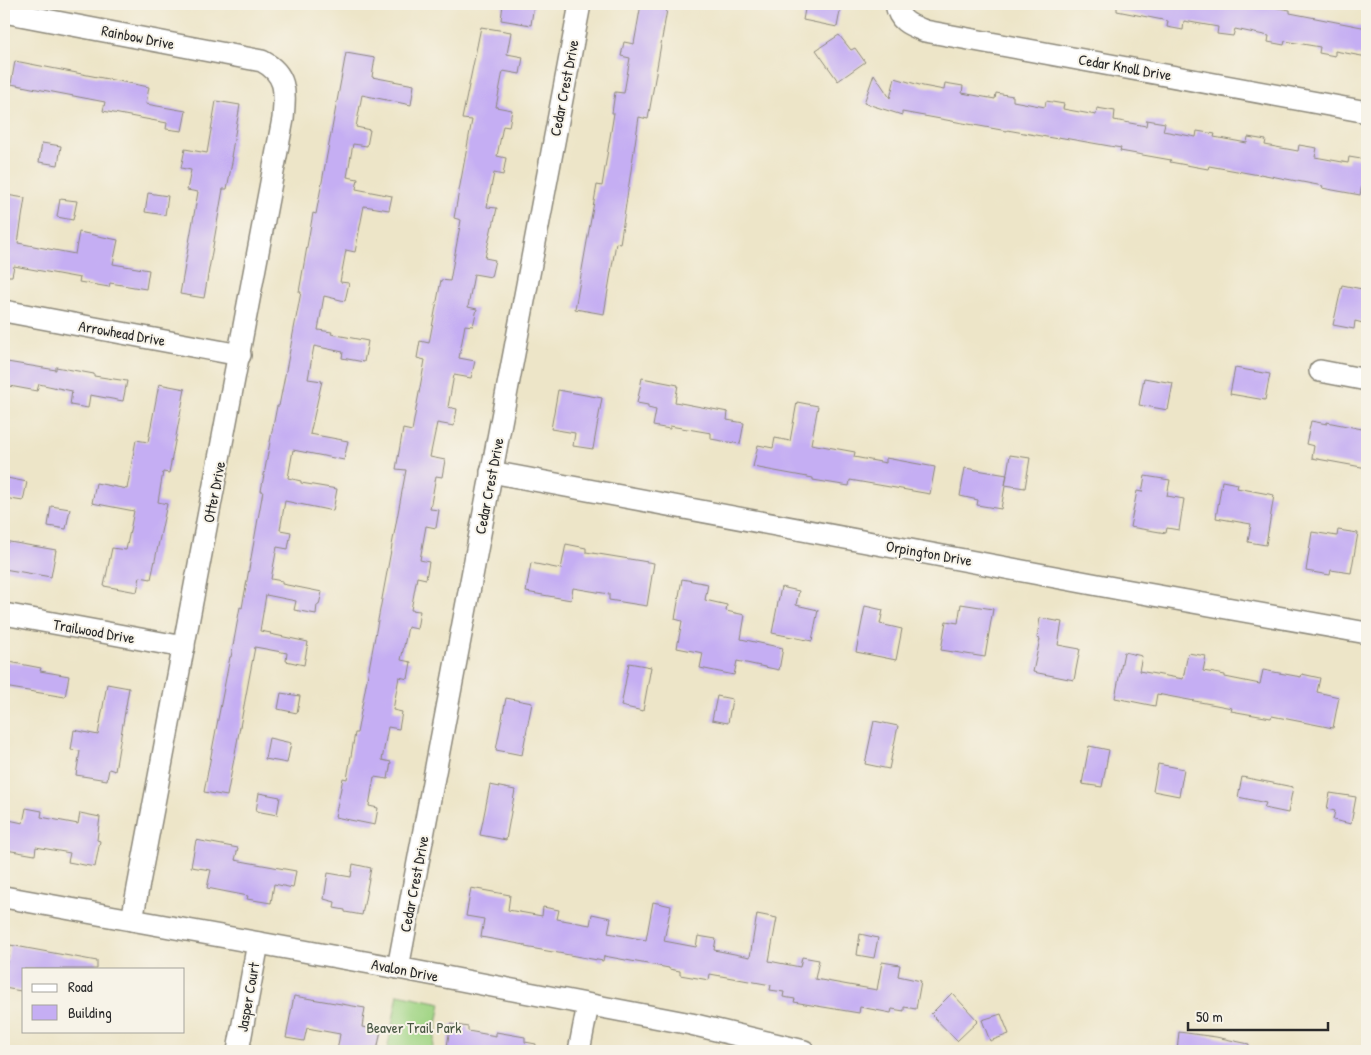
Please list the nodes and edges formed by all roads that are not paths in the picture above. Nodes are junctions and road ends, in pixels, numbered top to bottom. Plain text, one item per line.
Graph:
1 (580, 4) edge
2 (896, 4) edge
3 (4, 12) edge
4 (271, 66) joint
5 (1367, 112) edge
6 (4, 311) edge
7 (240, 355) junction
8 (1320, 371) dead end
9 (1367, 380) edge
10 (492, 472) junction
11 (4, 614) edge
12 (1367, 633) edge
13 (184, 648) junction
14 (4, 897) edge
15 (132, 920) junction
16 (258, 943) junction
17 (398, 968) junction
18 (588, 1005) junction
19 (238, 1051) edge
20 (579, 1051) edge
21 (804, 1051) edge

1 - 10 street, Cedar Crest Drive
2 - 5 street, Cedar Knoll Drive
3 - 4 street, Rainbow Drive
4 - 7 street, Otter Drive
6 - 7 street, Arrowhead Drive
7 - 13 street, Otter Drive
8 - 9 street
10 - 12 street, Orpington Drive
10 - 17 street, Cedar Crest Drive
11 - 13 street, Trailwood Drive
13 - 15 street, Otter Drive
14 - 15 street, Avalon Drive
15 - 16 street, Avalon Drive
16 - 17 street, Avalon Drive
16 - 19 street, Jasper Court
17 - 18 street, Avalon Drive
18 - 20 street
18 - 21 street, Avalon Drive

